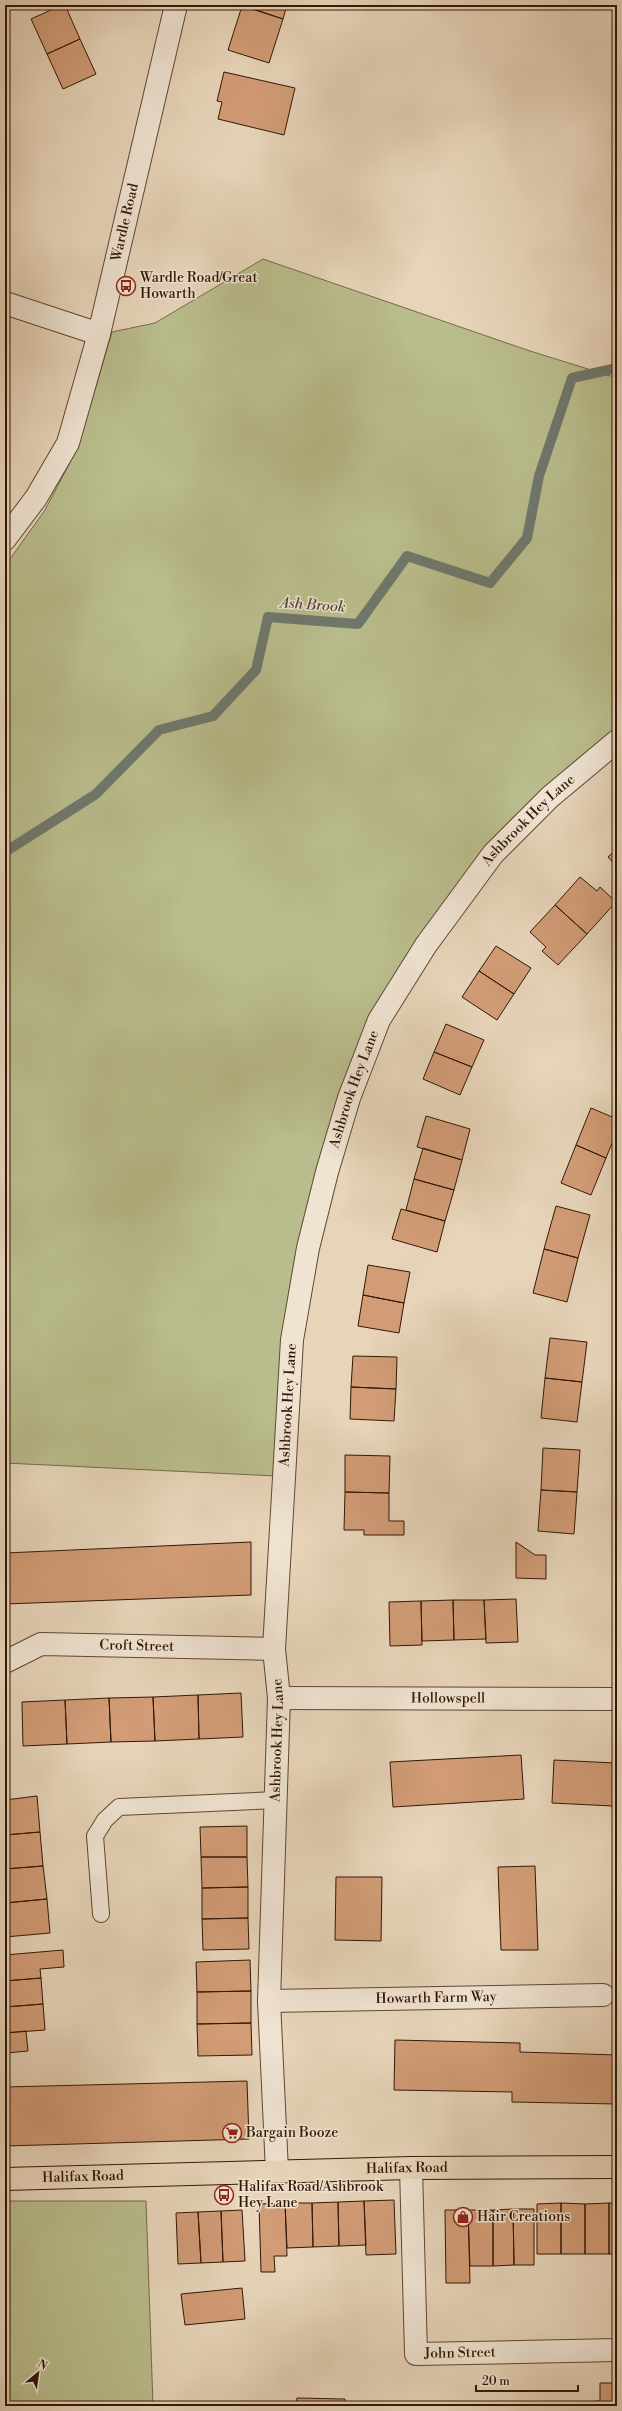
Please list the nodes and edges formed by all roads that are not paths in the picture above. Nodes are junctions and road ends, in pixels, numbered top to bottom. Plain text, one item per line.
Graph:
1 (176, 5) edge
2 (5, 303) edge
3 (99, 334) junction
4 (5, 540) edge
5 (617, 741) edge
6 (274, 1649) junction
7 (5, 1662) edge
8 (279, 1698) junction
9 (617, 1699) edge
10 (276, 1800) junction
11 (101, 1914) dead end
12 (602, 1995) dead end
13 (269, 2001) junction
14 (617, 2167) edge
15 (411, 2168) junction
16 (277, 2171) junction
17 (5, 2179) edge
18 (617, 2350) edge

1 - 3 street, Wardle Road
2 - 3 street
3 - 4 street, Wardle Road
5 - 6 street, Ashbrook Hey Lane
6 - 7 street, Croft Street
6 - 8 street, Ashbrook Hey Lane
8 - 9 street, Hollowspell
8 - 10 street, Ashbrook Hey Lane
10 - 11 lane
10 - 13 street, Ashbrook Hey Lane
12 - 13 street, Howarth Farm Way
13 - 16 street, Ashbrook Hey Lane
14 - 15 highway, Halifax Road
15 - 16 highway, Halifax Road
15 - 18 street, John Street
16 - 17 highway, Halifax Road

